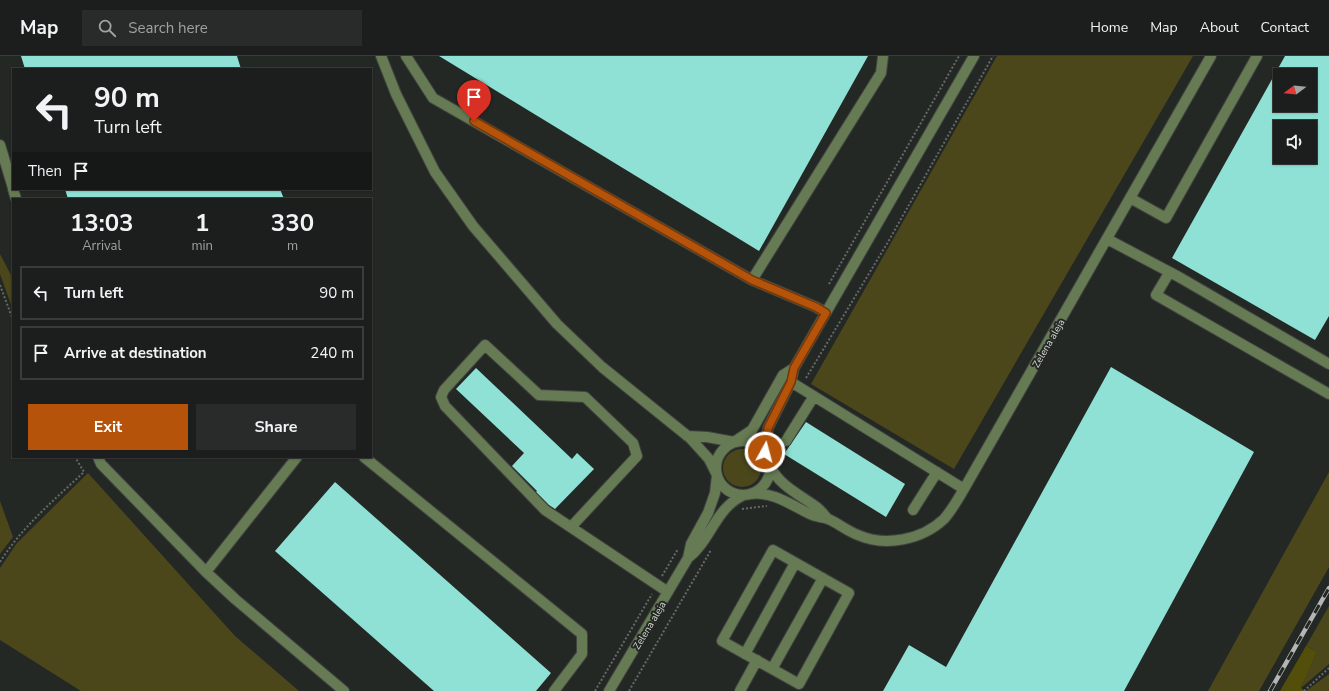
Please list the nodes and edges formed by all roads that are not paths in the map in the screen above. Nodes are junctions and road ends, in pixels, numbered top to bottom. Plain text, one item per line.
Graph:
1 (381, 56) edge
2 (406, 56) edge
3 (883, 56) edge
4 (974, 56) edge
5 (1211, 56) edge
6 (1257, 56) edge
7 (0, 145) edge
8 (12, 185) edge
9 (1130, 198) junction
10 (1107, 239) junction
11 (1169, 273) junction
12 (752, 280) junction
13 (826, 313) junction
14 (1329, 364) edge
15 (794, 368) junction
16 (791, 382) junction
17 (1329, 394) edge
18 (814, 396) junction
19 (687, 436) junction
20 (786, 441) dead end
21 (734, 442) junction
22 (765, 452) junction
23 (98, 458) edge
24 (296, 458) edge
25 (365, 458) edge
26 (770, 466) junction
27 (936, 472) junction
28 (717, 474) junction
29 (964, 489) junction
30 (747, 494) junction
31 (913, 510) dead end
32 (828, 519) junction
33 (571, 527) junction
34 (688, 558) junction
35 (795, 563) junction
36 (206, 572) junction
37 (823, 578) junction
38 (668, 592) junction
39 (745, 654) junction
40 (757, 660) junction
41 (772, 669) junction
42 (344, 691) edge
43 (554, 691) edge
44 (610, 691) edge
45 (740, 691) edge

1 - 19 street
2 - 12 street
3 - 12 street
4 - 13 street, Zelena aleja
5 - 9 street, Zelena aleja
6 - 9 street
7 - 8 street
9 - 10 street, Zelena aleja
10 - 11 street
10 - 29 street, Zelena aleja
11 - 14 street
11 - 17 street
12 - 13 street
13 - 15 street, Zelena aleja
15 - 16 street, Zelena aleja
15 - 21 street, Zelena aleja
16 - 18 street
16 - 22 street, Zelena aleja
18 - 20 street
18 - 27 street
19 - 21 street
19 - 28 street
21 - 22 street
21 - 28 street, Zelena aleja
22 - 26 street, Zelena aleja
23 - 36 street
24 - 36 street
25 - 43 street
26 - 30 street, Zelena aleja
26 - 32 street, Zelena aleja
27 - 29 street
27 - 31 street
28 - 30 street, Zelena aleja
28 - 34 street, Zelena aleja
29 - 32 street, Zelena aleja
30 - 32 street, Zelena aleja
30 - 34 street, Zelena aleja
33 - 33 street
33 - 38 street
34 - 38 street, Zelena aleja
35 - 37 street
35 - 39 street
35 - 39 street
36 - 42 street
37 - 41 street
37 - 41 street
38 - 44 street, Zelena aleja
39 - 40 street
40 - 41 street
40 - 45 street

